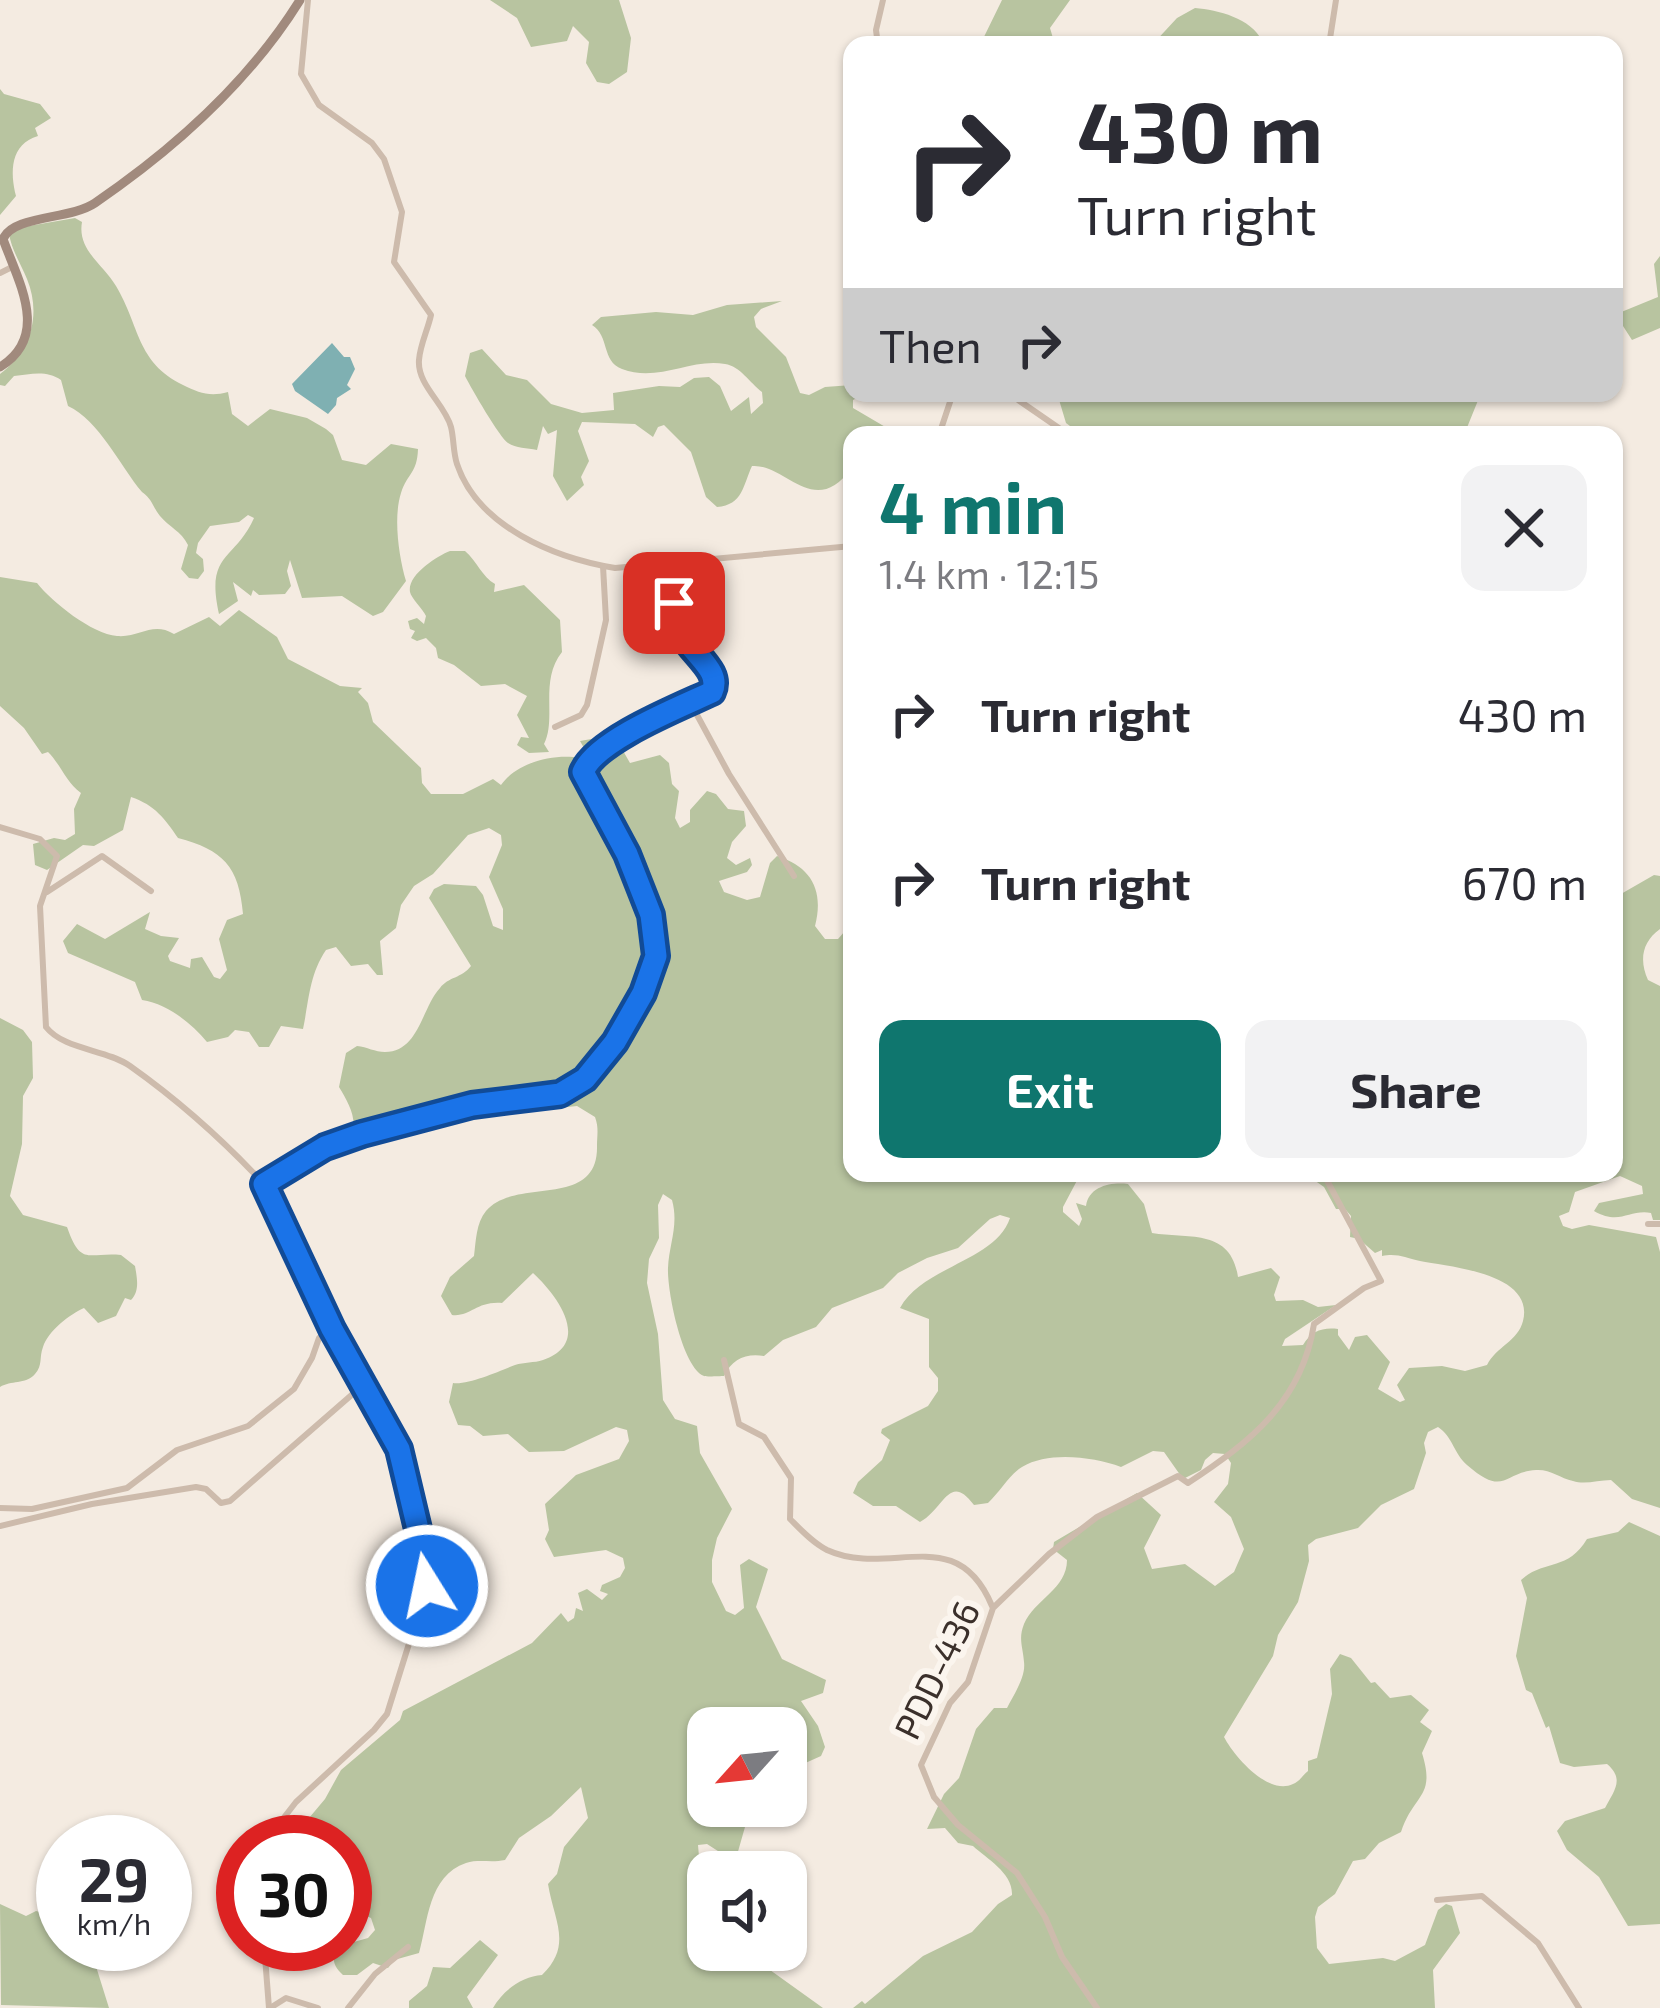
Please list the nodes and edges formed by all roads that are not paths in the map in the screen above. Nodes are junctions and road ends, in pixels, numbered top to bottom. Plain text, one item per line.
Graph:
1 (304, 0) edge
2 (883, 0) edge
3 (1336, 0) edge
4 (877, 36) edge
5 (1330, 36) edge
6 (14, 266) junction
7 (0, 273) edge
8 (0, 367) edge
9 (1021, 402) edge
10 (1055, 426) edge
11 (843, 547) edge
12 (689, 563) junction
13 (603, 566) junction
14 (690, 702) junction
15 (555, 727) dead end
16 (0, 827) edge
17 (794, 876) dead end
18 (151, 892) dead end
19 (44, 894) junction
20 (1328, 1182) edge
21 (264, 1184) junction
22 (1648, 1224) dead end
23 (1660, 1224) edge
24 (332, 1329) junction
25 (724, 1360) dead end
26 (363, 1385) junction
27 (0, 1508) edge
28 (0, 1526) edge
29 (993, 1608) junction
30 (286, 1815) edge
31 (1437, 1900) dead end
32 (408, 1947) dead end
33 (266, 1971) edge
34 (269, 2008) edge
35 (318, 2008) edge
36 (348, 2008) edge
37 (1097, 2008) edge
38 (1579, 2008) edge

1 - 6 street
1 - 13 street
2 - 4 street
3 - 5 street
6 - 7 street
6 - 8 street
9 - 10 street
11 - 12 street
12 - 13 street
12 - 14 street
13 - 15 street
14 - 17 street
14 - 21 street
16 - 19 street
18 - 19 street
19 - 21 street
20 - 29 street, PDD-436 / PDD-436
21 - 24 street
22 - 23 street
24 - 26 street
24 - 27 street
25 - 29 street
26 - 28 street
26 - 30 street
29 - 37 street, PDD-436 / PDD-436
31 - 38 street
32 - 36 street
33 - 34 street
34 - 35 street

